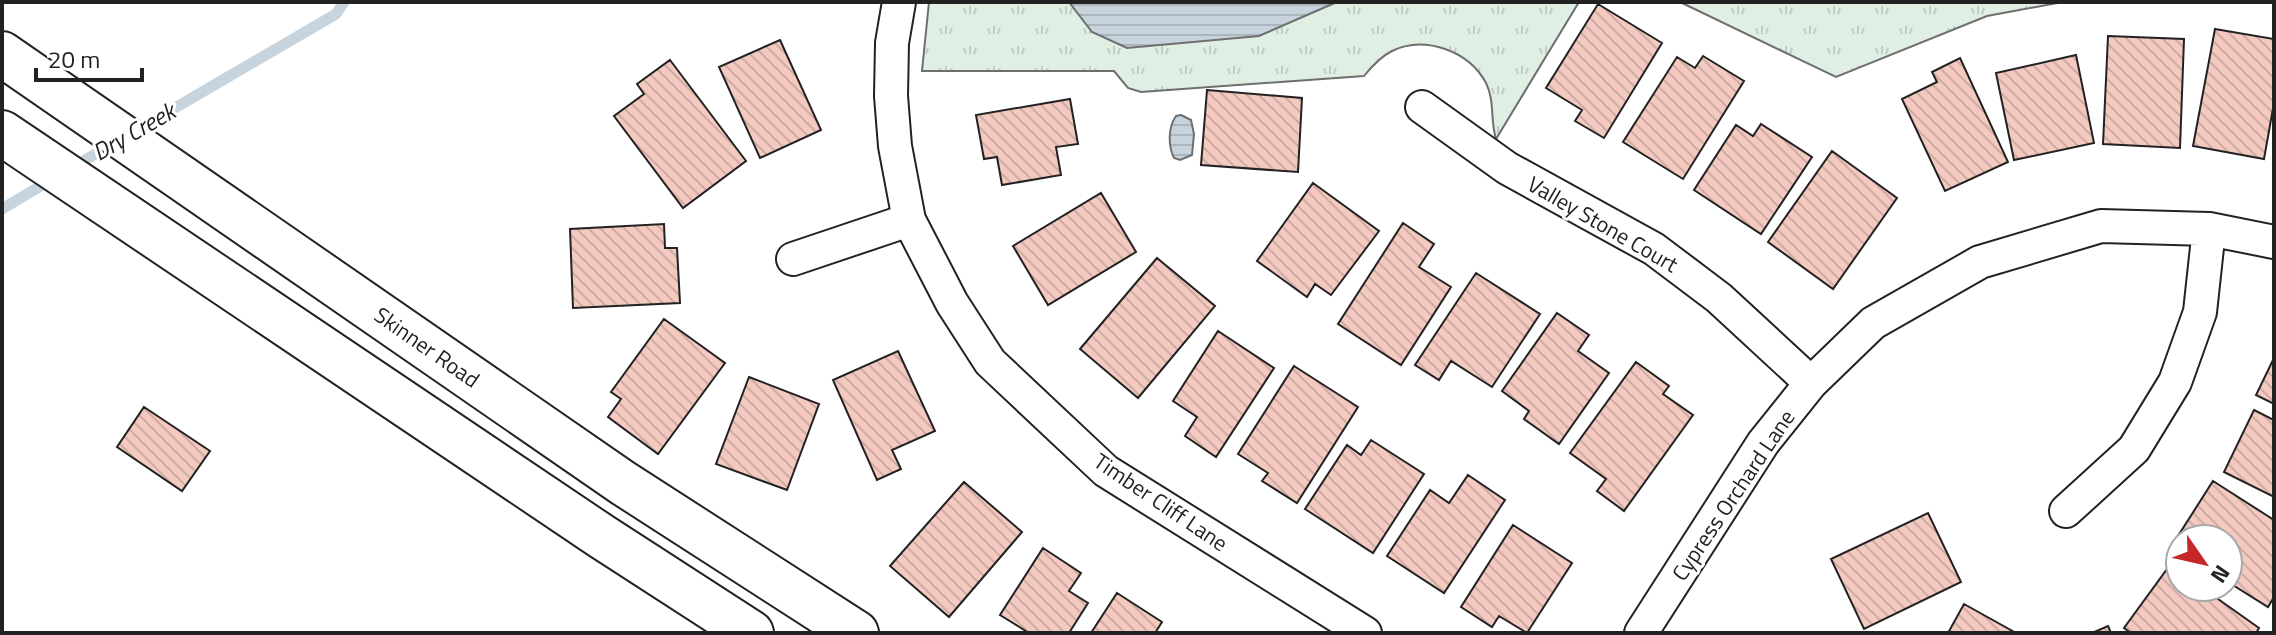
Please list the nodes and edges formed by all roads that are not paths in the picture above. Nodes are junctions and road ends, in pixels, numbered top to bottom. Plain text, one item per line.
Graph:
1 (899, 2) edge
2 (2, 54) edge
3 (1422, 107) dead end
4 (10, 139) edge
5 (909, 220) junction
6 (2209, 229) junction
7 (2274, 242) edge
8 (793, 259) dead end
9 (1811, 383) junction
10 (2066, 511) dead end
11 (751, 633) edge
12 (856, 633) edge
13 (1365, 633) edge
14 (1641, 633) edge

1 - 5 street, Timber Cliff Lane
2 - 12 street, Skinner Road
3 - 9 street, Valley Stone Court
4 - 11 street
5 - 8 street
5 - 13 street, Timber Cliff Lane
6 - 7 street, Cypress Orchard Lane
6 - 9 street, Cypress Orchard Lane
6 - 10 street
9 - 14 street, Cypress Orchard Lane

